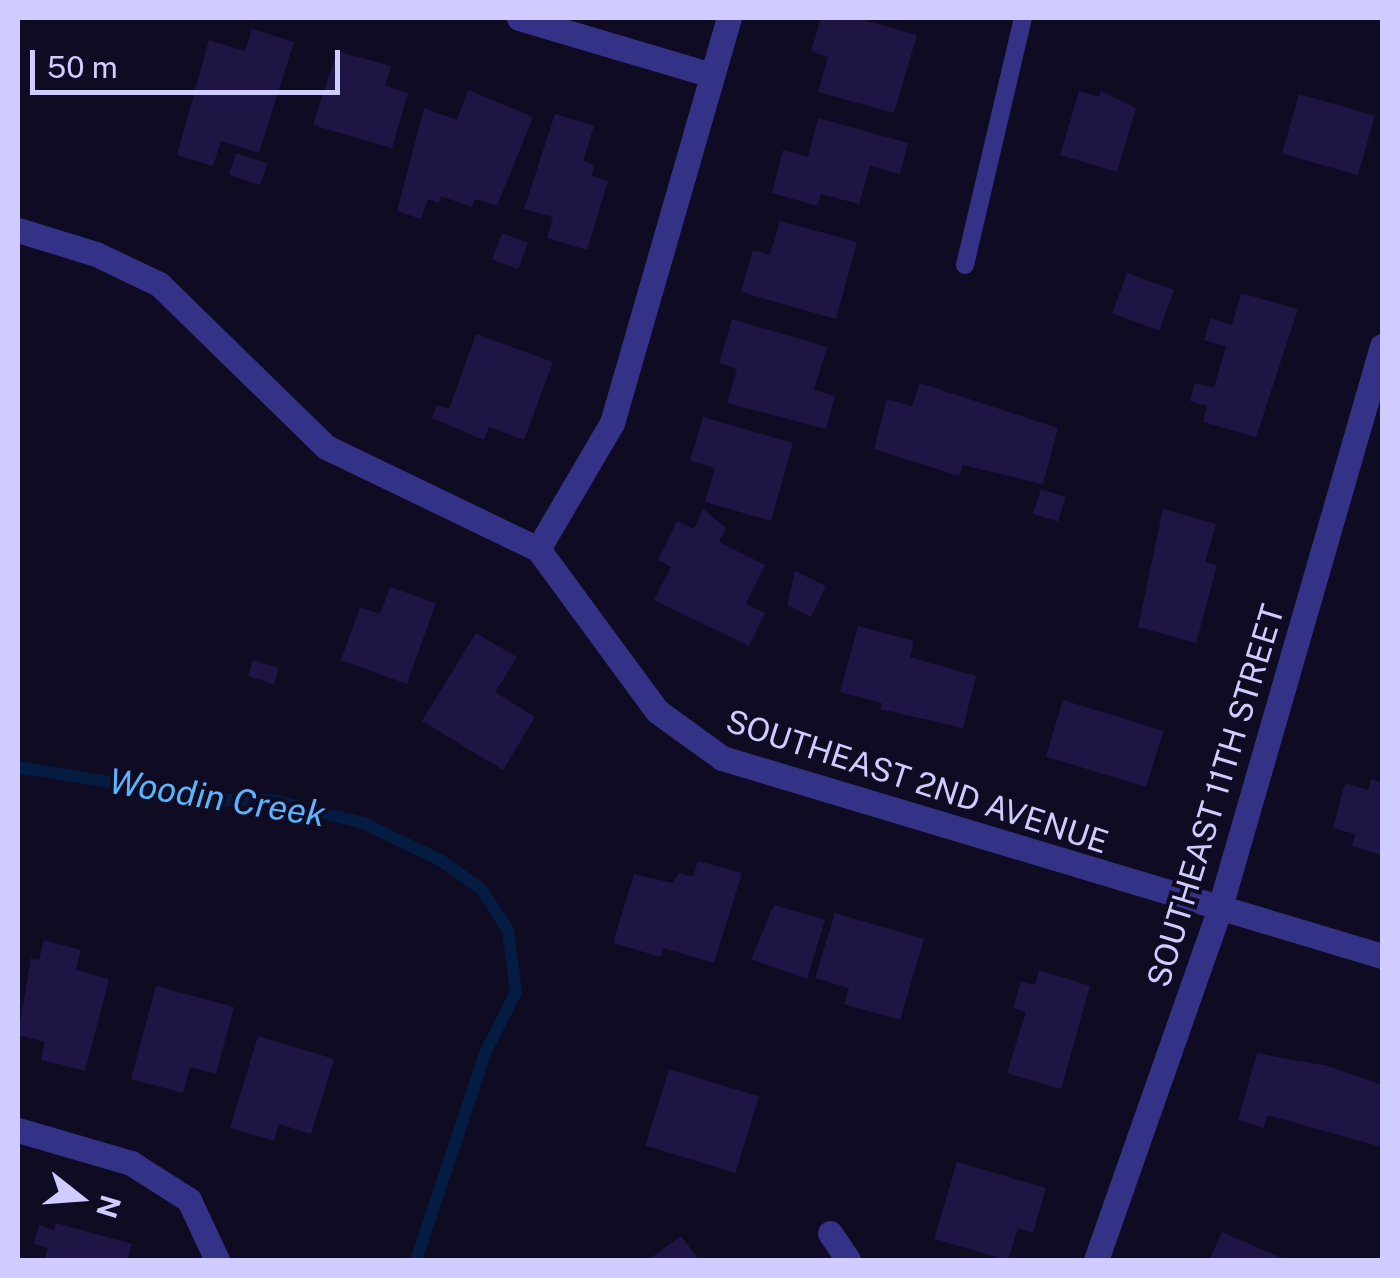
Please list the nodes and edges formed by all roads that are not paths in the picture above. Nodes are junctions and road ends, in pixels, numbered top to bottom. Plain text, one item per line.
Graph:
1 (519, 18) edge
2 (730, 18) edge
3 (1022, 18) edge
4 (712, 75) junction
5 (18, 230) edge
6 (965, 264) dead end
7 (1382, 346) edge
8 (538, 549) junction
9 (1220, 907) junction
10 (1382, 956) edge
11 (18, 1130) edge
12 (830, 1233) dead end
13 (217, 1260) edge
14 (848, 1260) edge
15 (1096, 1260) edge

1 - 4 street
2 - 4 street
3 - 6 lane
4 - 8 street
5 - 8 street, SOUTHEAST 2ND AVENUE
7 - 9 street, SOUTHEAST 11TH STREET
8 - 9 street, SOUTHEAST 2ND AVENUE
9 - 10 street, SOUTHEAST 2ND AVENUE
9 - 15 street, SOUTHEAST 11TH STREET
11 - 13 street
12 - 14 street

